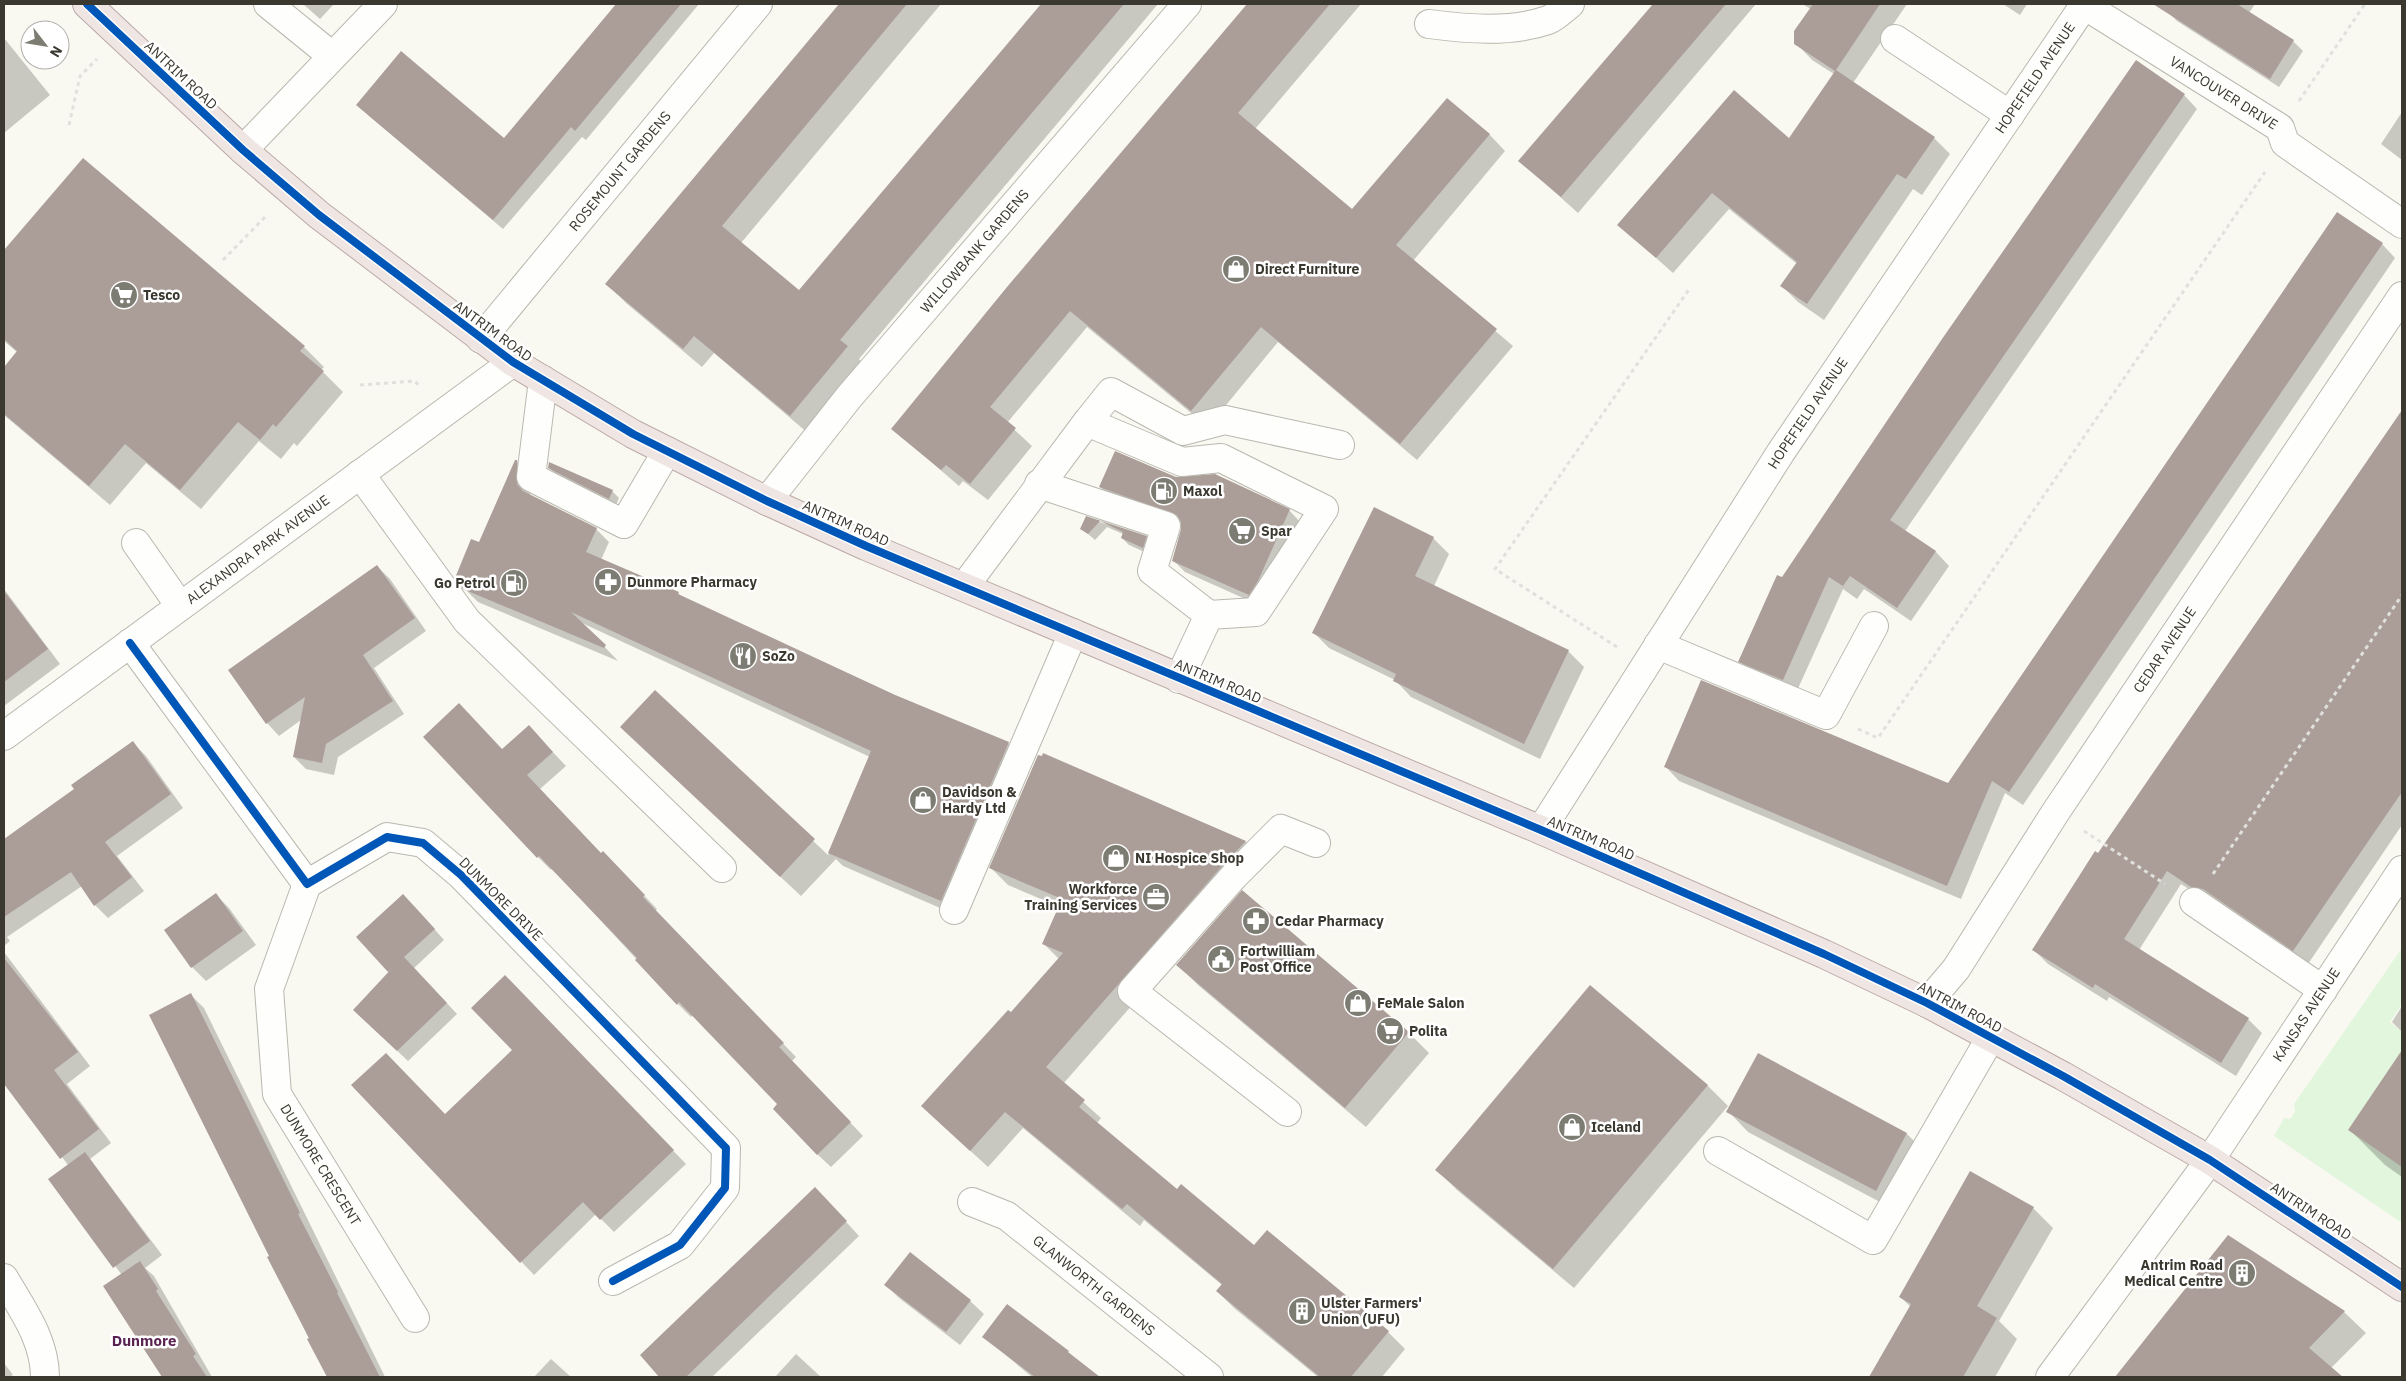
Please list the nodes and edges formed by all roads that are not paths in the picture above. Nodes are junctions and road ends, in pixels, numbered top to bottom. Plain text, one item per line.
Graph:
1 (87, 4) edge
2 (268, 4) edge
3 (383, 4) edge
4 (758, 4) edge
5 (1187, 4) edge
6 (1570, 4) edge
7 (2085, 4) edge
8 (1429, 24) dead end
9 (1895, 39) dead end
10 (332, 56) junction
11 (2010, 115) junction
12 (243, 150) junction
13 (2402, 224) edge
14 (2402, 296) edge
15 (481, 339) junction
16 (513, 362) junction
17 (543, 380) junction
18 (1087, 422) junction
19 (1340, 446) dead end
20 (667, 451) junction
21 (360, 474) junction
22 (1039, 484) junction
23 (767, 501) junction
24 (136, 543) dead end
25 (964, 587) junction
26 (180, 606) junction
27 (1209, 615) junction
28 (1874, 626) dead end
29 (1073, 633) junction
30 (130, 643) junction
31 (1651, 655) junction
32 (1179, 679) junction
33 (4, 736) edge
34 (1541, 830) junction
35 (1316, 843) dead end
36 (722, 868) dead end
37 (2402, 870) edge
38 (307, 884) junction
39 (2194, 902) road end
40 (954, 910) dead end
41 (2323, 990) junction
42 (1927, 1003) junction
43 (1991, 1037) junction
44 (1287, 1112) dead end
45 (1718, 1151) dead end
46 (2210, 1160) junction
47 (972, 1202) dead end
48 (4, 1278) edge
49 (613, 1281) dead end
50 (2402, 1287) edge
51 (415, 1318) dead end
52 (45, 1377) edge
53 (1210, 1377) edge
54 (2050, 1377) edge

1 - 12 main road, ANTRIM ROAD
2 - 10 street
3 - 10 street
4 - 15 street, ROSEMOUNT GARDENS
5 - 23 street, WILLOWBANK GARDENS
6 - 8 street
7 - 11 street, HOPEFIELD AVENUE
7 - 13 street, VANCOUVER DRIVE
9 - 11 street
10 - 12 street
11 - 31 street, HOPEFIELD AVENUE
12 - 15 main road, ANTRIM ROAD
14 - 42 street, CEDAR AVENUE
15 - 16 main road, ANTRIM ROAD
16 - 17 main road, ANTRIM ROAD
16 - 21 street, ALEXANDRA PARK AVENUE
17 - 20 main road, ANTRIM ROAD
17 - 20 street
18 - 19 street
18 - 22 street
18 - 27 street
20 - 23 main road, ANTRIM ROAD
21 - 26 street, ALEXANDRA PARK AVENUE
21 - 36 street
22 - 25 street
22 - 27 street
23 - 25 main road, ANTRIM ROAD
24 - 26 street
25 - 29 main road, ANTRIM ROAD
26 - 30 street, ALEXANDRA PARK AVENUE
27 - 32 street
28 - 31 street
29 - 32 main road, ANTRIM ROAD
29 - 40 street
30 - 33 street, ALEXANDRA PARK AVENUE
30 - 38 street
31 - 34 street, HOPEFIELD AVENUE
32 - 34 main road, ANTRIM ROAD
34 - 42 main road, ANTRIM ROAD
35 - 44 street
37 - 41 street, KANSAS AVENUE
38 - 49 street, DUNMORE DRIVE
38 - 51 street, DUNMORE CRESCENT
39 - 41 street
41 - 46 street, KANSAS AVENUE
42 - 43 main road, ANTRIM ROAD
43 - 45 street
43 - 46 main road, ANTRIM ROAD
46 - 50 main road, ANTRIM ROAD
46 - 54 street, KANSAS AVENUE
47 - 53 street, GLANWORTH GARDENS
48 - 52 street

